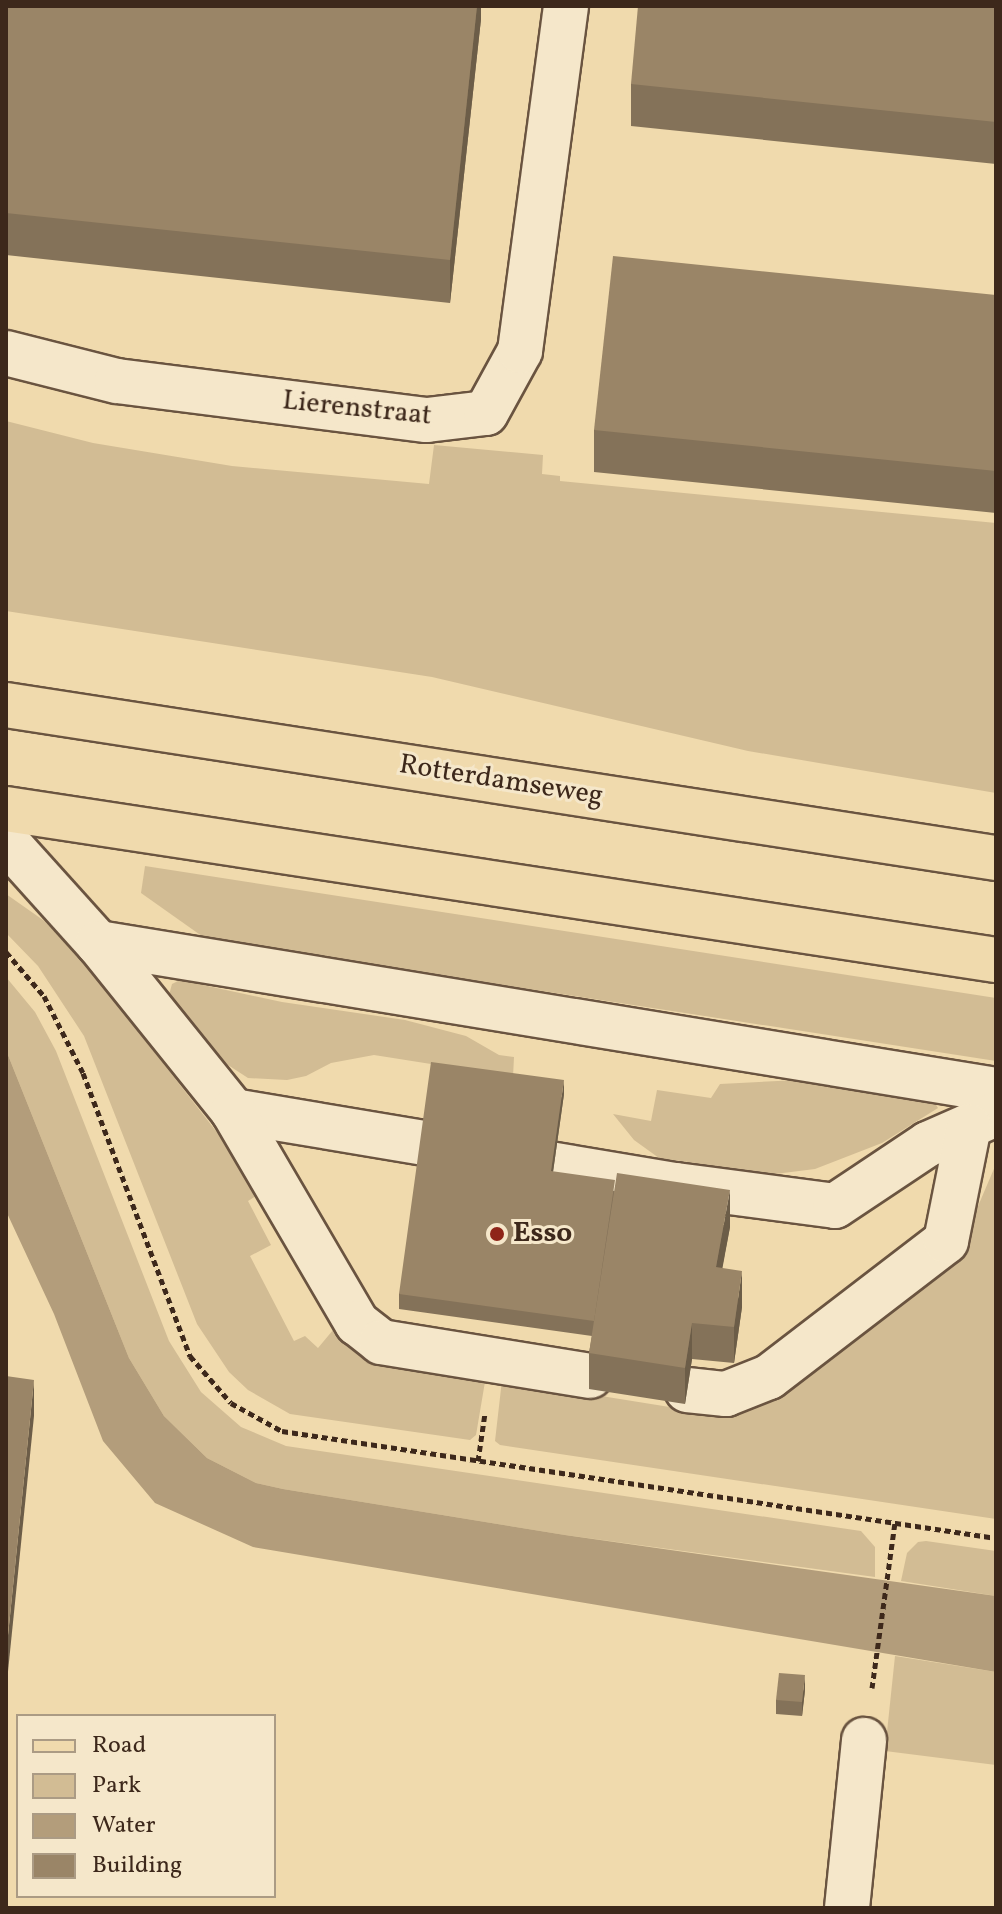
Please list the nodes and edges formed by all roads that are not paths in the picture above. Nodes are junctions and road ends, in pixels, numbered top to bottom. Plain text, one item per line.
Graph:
1 (566, 6) edge
2 (6, 353) edge
3 (6, 705) edge
4 (6, 809) edge
5 (6, 841) edge
6 (996, 858) edge
7 (98, 943) junction
8 (996, 960) edge
9 (996, 1090) edge
10 (233, 1111) junction
11 (982, 1120) edge
12 (590, 1376) edge
13 (687, 1390) edge
14 (864, 1740) dead end
15 (847, 1908) edge

1 - 2 street, Lierenstraat
3 - 6 main road, Rotterdamseweg
4 - 8 main road
5 - 7 street
7 - 9 street
7 - 10 street
10 - 11 street
10 - 12 street
11 - 13 street
14 - 15 street

